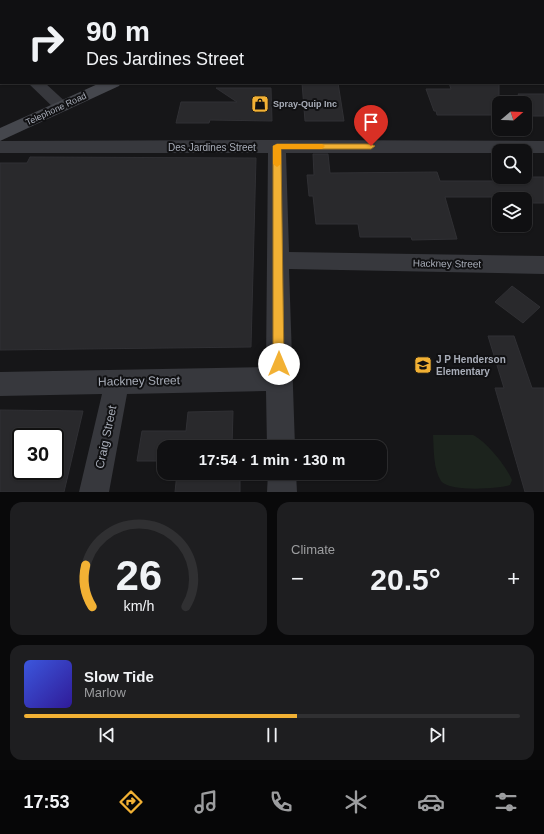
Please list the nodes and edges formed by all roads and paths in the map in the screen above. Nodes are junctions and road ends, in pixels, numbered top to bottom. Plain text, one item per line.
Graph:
1 (37, 84) edge
2 (110, 84) edge
3 (62, 106) junction
4 (0, 135) edge
5 (277, 146) junction
6 (544, 146) edge
7 (0, 147) edge
8 (278, 260) junction
9 (544, 265) edge
10 (279, 379) junction
11 (117, 382) junction
12 (0, 384) edge
13 (281, 440) edge
14 (282, 480) edge
15 (94, 492) edge
16 (282, 492) edge

1 - 3 street
2 - 3 main road, Telephone Road
3 - 4 main road, Telephone Road
5 - 6 street, Des Jardines Street
5 - 7 street, Des Jardines Street
5 - 8 street
8 - 9 street, Hackney Street
8 - 10 street
10 - 11 street, Hackney Street
10 - 13 street
11 - 12 street, Hackney Street
11 - 15 street, Craig Street
14 - 16 street

